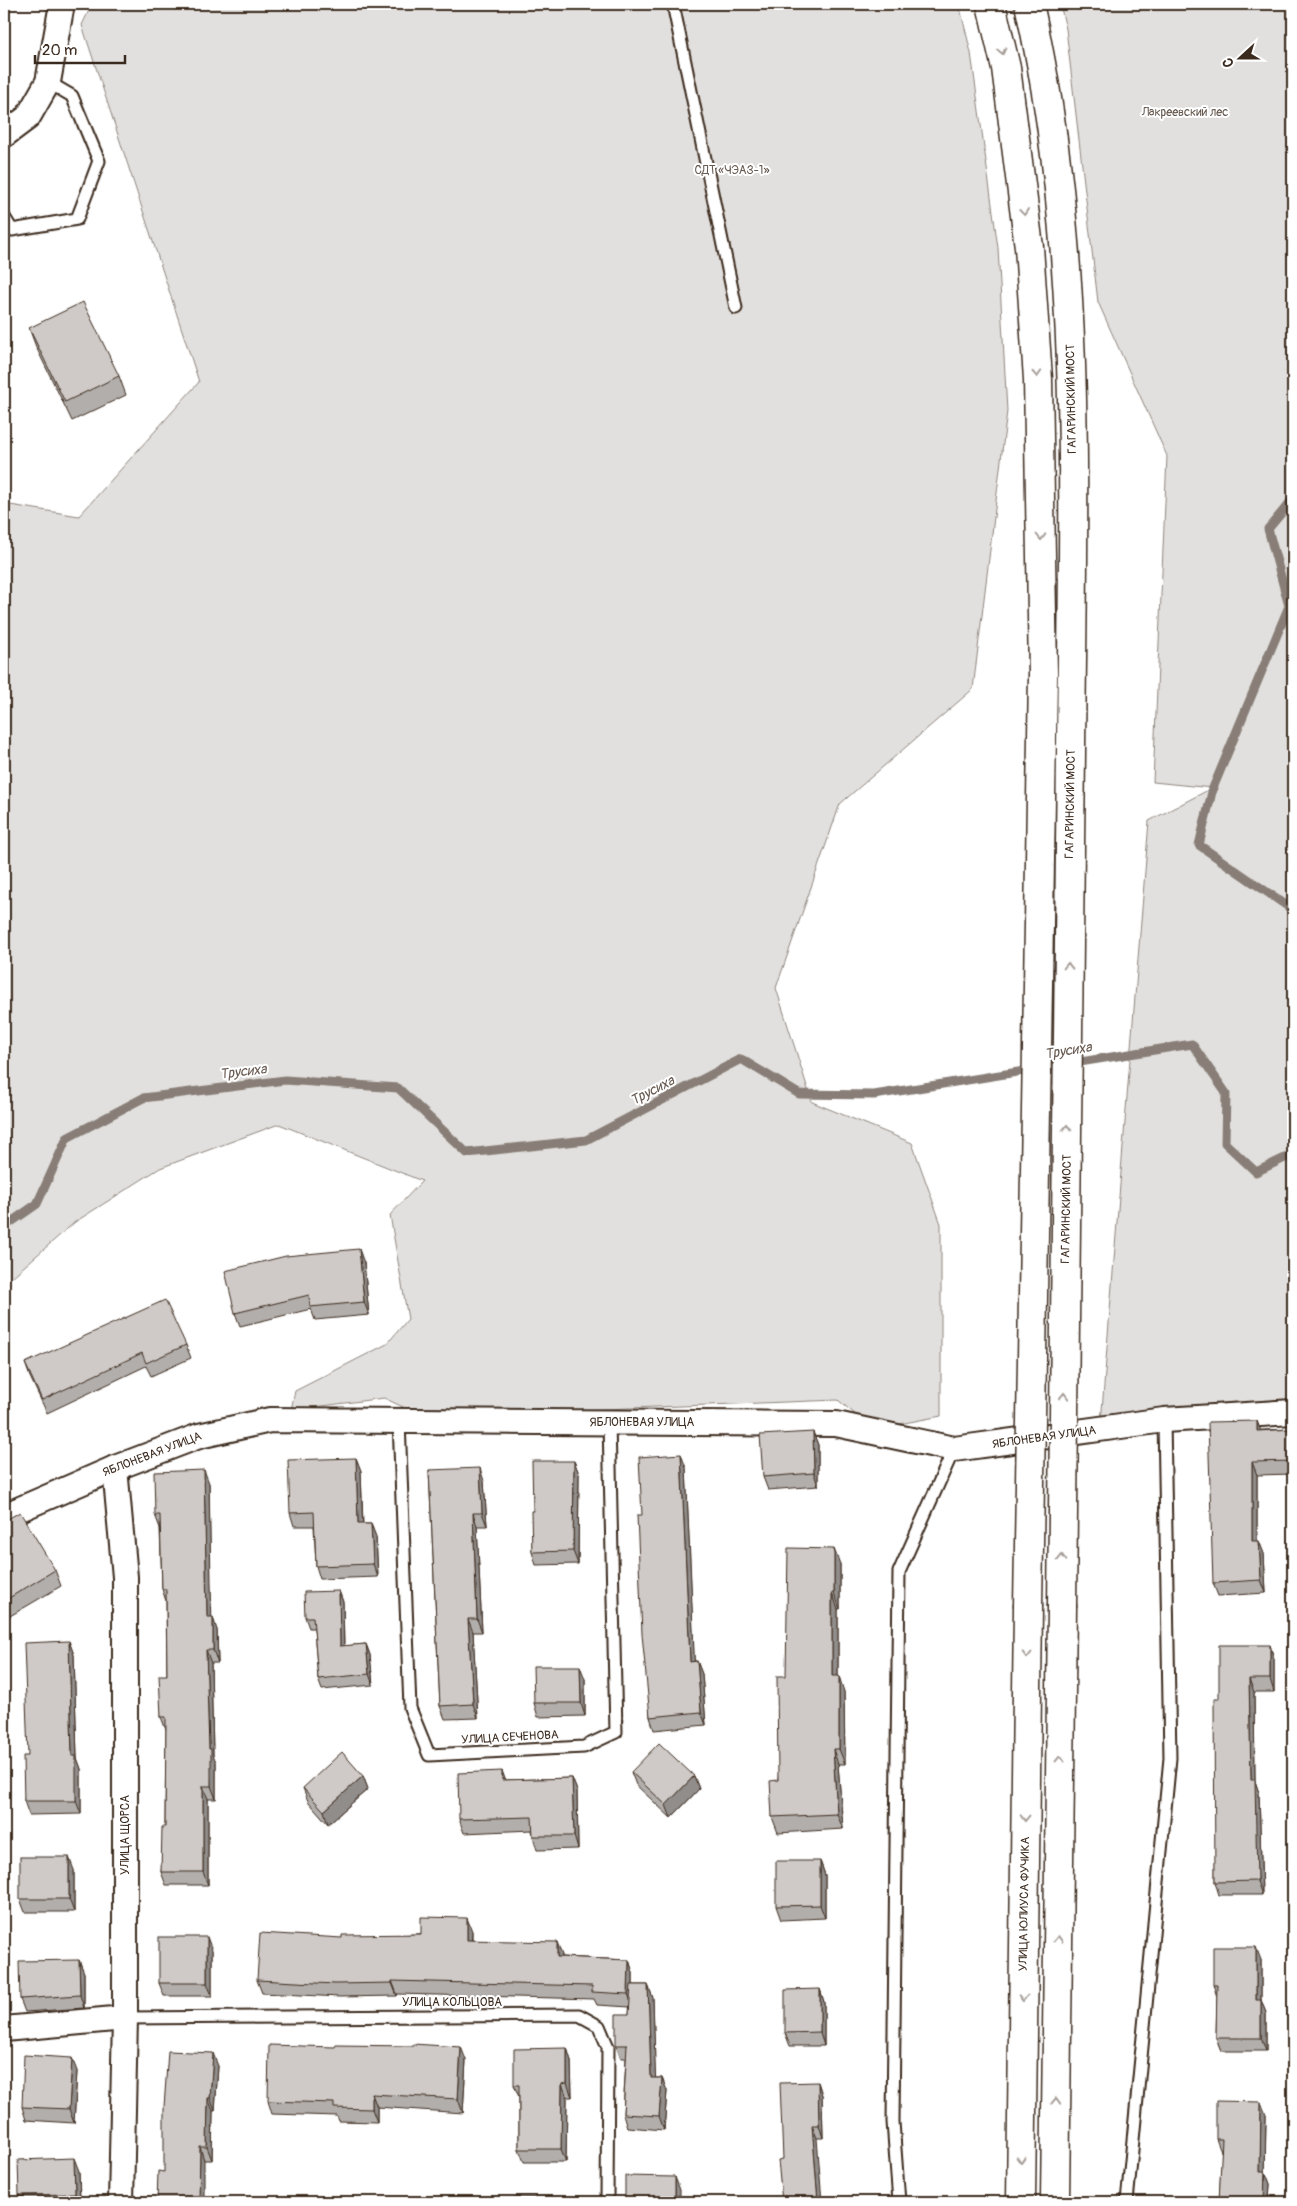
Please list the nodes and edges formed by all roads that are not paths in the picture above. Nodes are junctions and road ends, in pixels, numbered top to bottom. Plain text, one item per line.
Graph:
1 (62, 4) edge
2 (673, 4) edge
3 (992, 4) edge
4 (1029, 4) edge
5 (48, 82) junction
6 (4, 135) edge
7 (4, 217) edge
8 (736, 308) dead end
9 (1293, 1412) edge
10 (1164, 1420) junction
11 (399, 1421) junction
12 (610, 1422) junction
13 (954, 1449) junction
14 (115, 1468) junction
15 (4, 1516) edge
16 (125, 2018) junction
17 (4, 2029) edge
18 (122, 2202) edge
19 (607, 2202) edge
20 (898, 2202) edge
21 (1021, 2202) edge
22 (1055, 2202) edge
23 (1127, 2202) edge

1 - 5 street
2 - 8 lane
3 -> 21 main road, УЛИЦА ЮЛИУСА ФУЧИКА, bridge
22 -> 4 main road, ГАГАРИНСКИЙ МОСТ, bridge
5 - 6 street
5 - 7 lane
9 - 10 street, ЯБЛОНЕВАЯ УЛИЦА
10 - 13 street, ЯБЛОНЕВАЯ УЛИЦА
10 - 23 lane
11 - 12 street, ЯБЛОНЕВАЯ УЛИЦА
11 - 12 lane, УЛИЦА СЕЧЕНОВА
11 - 14 street, ЯБЛОНЕВАЯ УЛИЦА
12 - 13 street, ЯБЛОНЕВАЯ УЛИЦА
13 - 20 lane
14 - 15 street, ЯБЛОНЕВАЯ УЛИЦА
14 - 16 street, УЛИЦА ЩОРСА
16 - 17 street
16 - 18 street, УЛИЦА ЩОРСА
16 - 19 lane, УЛИЦА КОЛЬЦОВА

